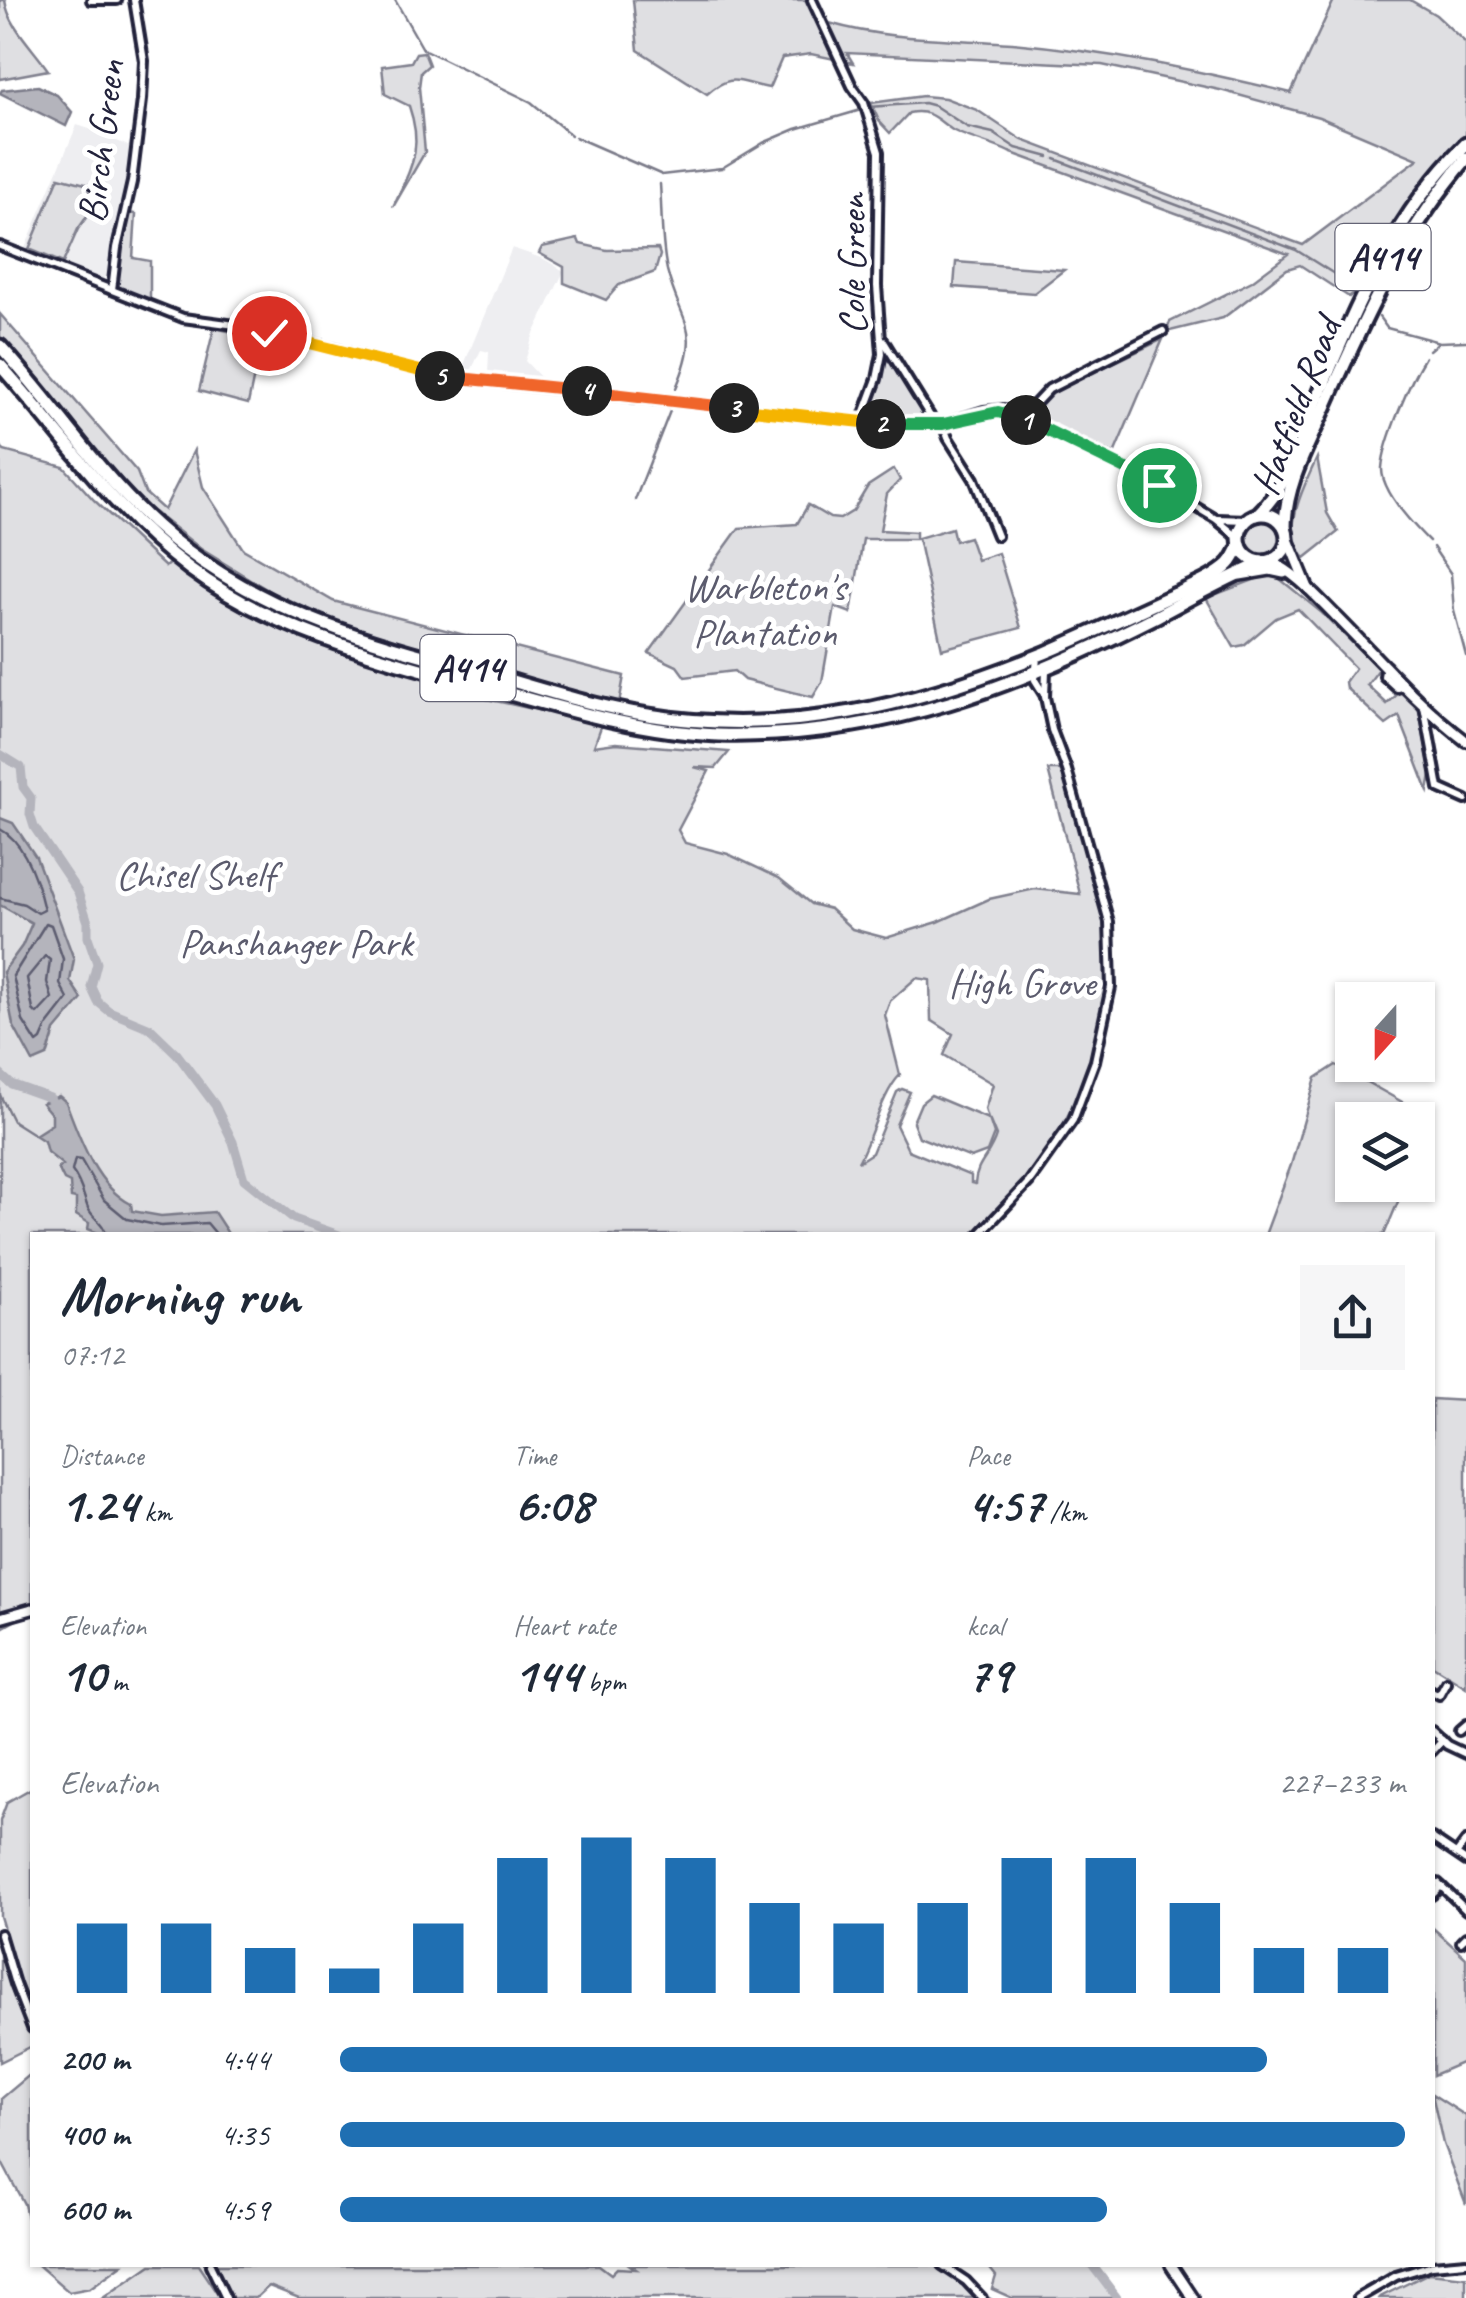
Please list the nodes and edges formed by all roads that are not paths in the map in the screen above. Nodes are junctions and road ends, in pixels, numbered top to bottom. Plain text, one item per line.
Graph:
1 (91, 0) edge
2 (117, 0) edge
3 (134, 0) edge
4 (812, 0) edge
5 (1464, 151) edge
6 (1447, 174) junction
7 (0, 246) edge
8 (112, 290) junction
9 (1163, 331) dead end
10 (882, 338) junction
11 (0, 346) edge
12 (0, 365) edge
13 (1028, 421) junction
14 (861, 422) junction
15 (943, 424) junction
16 (932, 425) junction
17 (1216, 518) junction
18 (1253, 518) junction
19 (1286, 532) junction
20 (997, 536) dead end
21 (1240, 542) junction
22 (1268, 562) junction
23 (1234, 575) junction
24 (1306, 587) junction
25 (1037, 656) junction
26 (1047, 667) junction
27 (1034, 673) junction
28 (1046, 697) junction
29 (1424, 704) junction
30 (1466, 741) edge
31 (1466, 800) edge
32 (983, 1232) edge
33 (30, 1610) edge
34 (0, 1618) edge
35 (1446, 1682) dead end
36 (1435, 1692) edge
37 (1466, 1725) edge
38 (1458, 1731) dead end
39 (1435, 1734) edge
40 (1442, 1740) junction
41 (1435, 1748) edge
42 (1466, 1754) edge
43 (1435, 1840) edge
44 (1466, 1841) edge
45 (1457, 1853) junction
46 (1466, 1861) edge
47 (1435, 1892) edge
48 (1464, 1905) edge
49 (0, 1934) edge
50 (30, 2023) edge
51 (1466, 2262) edge
52 (1435, 2265) edge
53 (211, 2267) edge
54 (945, 2267) edge
55 (1172, 2267) edge
56 (1425, 2267) edge
57 (226, 2298) edge
58 (982, 2298) edge
59 (1194, 2298) edge
60 (1358, 2298) edge

1 - 2 street
3 - 8 street, Birch Green
4 - 10 street, Cole Green
5 - 6 highway, Hatfield Road / A414
6 - 18 highway, Hatfield Road / A414
6 - 19 highway, Hatfield Road / A414
7 - 8 street
8 - 14 street
9 - 13 street
10 - 14 street, Cole Green
10 - 16 street
11 - 25 highway, A414
12 - 27 highway, A414
13 - 15 street
13 - 17 street
14 - 16 street
15 - 16 street
15 - 20 street
17 - 18 street
17 - 21 street
18 - 19 highway
18 - 21 highway
19 - 22 highway
19 - 24 main road
21 - 22 highway
21 - 25 highway, A414
22 - 23 highway, A414
22 - 24 main road
23 - 24 main road
23 - 26 highway, A414
24 - 29 main road
25 - 27 street
26 - 27 highway, A414
26 - 28 street
27 - 28 street
28 - 32 street
29 - 30 main road
29 - 31 street
33 - 34 main road
35 - 36 street
37 - 38 street
39 - 40 street
40 - 41 street
40 - 42 street
43 - 45 street
44 - 45 street
45 - 46 street
47 - 48 street
49 - 50 street
51 - 52 street
53 - 57 street
54 - 58 street
55 - 59 main road
56 - 60 street

